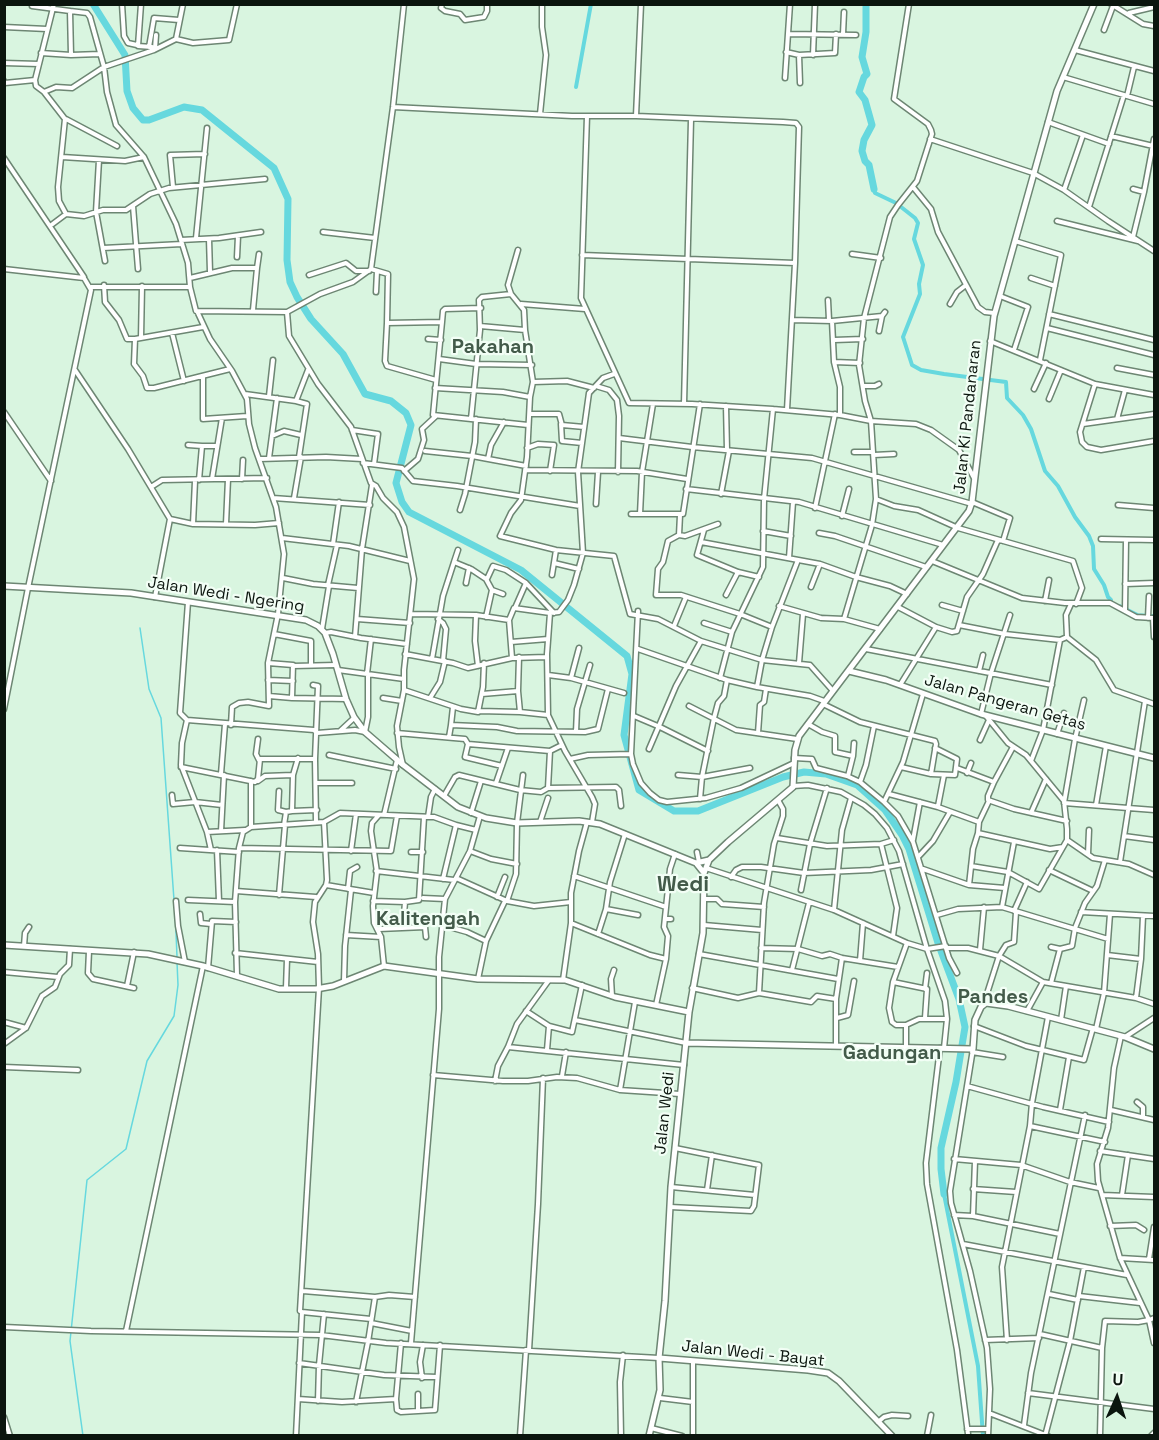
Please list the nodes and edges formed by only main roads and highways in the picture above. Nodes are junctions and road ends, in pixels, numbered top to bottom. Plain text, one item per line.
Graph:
1 (1094, 4) edge
2 (4, 586) edge
3 (849, 671) junction
4 (1155, 758) edge
5 (709, 860) junction
6 (697, 862) junction
7 (705, 871) junction
8 (4, 945) edge
9 (689, 1011) junction
10 (686, 1043) junction
11 (1155, 1049) edge
12 (659, 1358) junction
13 (649, 1436) edge
14 (892, 1436) edge

1 - 3 main road, Jalan Ki Pandanaran
2 - 6 main road, Jalan Wedi - Ngering
3 - 4 main road, Jalan Pangeran Getas
3 - 5 main road, Jalan Ki Pandanaran
5 - 6 main road
5 - 7 main road
6 - 7 main road
7 - 9 main road, Jalan Wedi
8 - 9 main road
9 - 10 main road, Jalan Wedi
10 - 11 main road
10 - 12 main road, Jalan Wedi
12 - 13 main road, Jalan Wedi
12 - 14 main road, Jalan Wedi - Bayat

